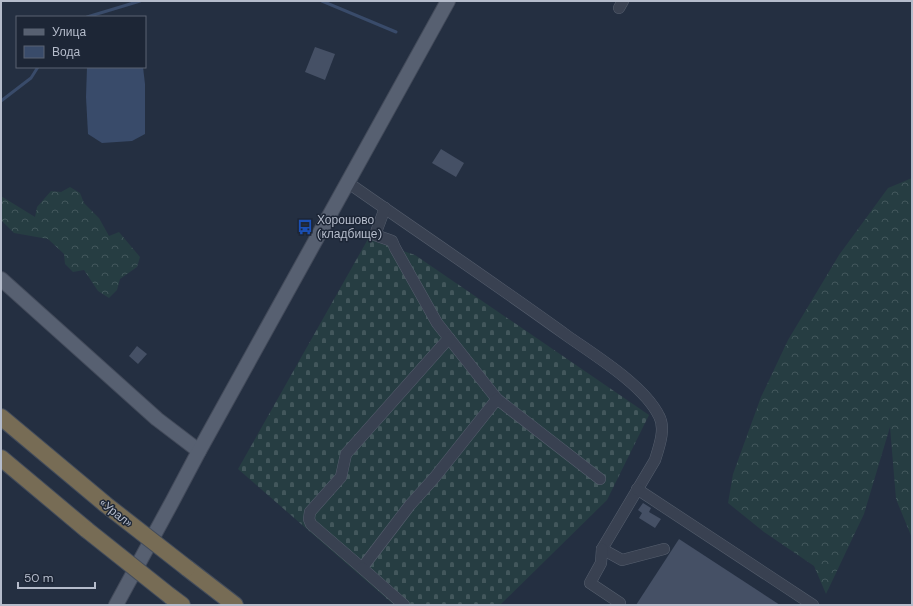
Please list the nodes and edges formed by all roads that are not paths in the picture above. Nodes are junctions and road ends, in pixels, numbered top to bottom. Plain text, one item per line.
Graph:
1 (448, 1) edge
2 (347, 182) junction
3 (385, 208) junction
4 (1, 279) edge
5 (449, 338) junction
6 (497, 399) junction
7 (1, 417) edge
8 (199, 451) junction
9 (1, 458) edge
10 (600, 479) dead end
11 (637, 489) junction
12 (602, 549) junction
13 (664, 549) dead end
14 (362, 568) junction
15 (176, 600) edge
16 (620, 603) dead end
17 (116, 605) edge
18 (235, 605) edge
19 (404, 605) edge
20 (813, 605) edge

1 - 2 main road
2 - 3 street
2 - 8 main road
3 - 5 street
3 - 11 street
4 - 8 main road
5 - 6 street
5 - 14 street
6 - 10 street
6 - 14 street
7 - 18 highway, «Урал», bridge
8 - 17 main road
9 - 15 highway, bridge
11 - 12 street
11 - 20 street
12 - 13 street
12 - 16 street
14 - 19 street

